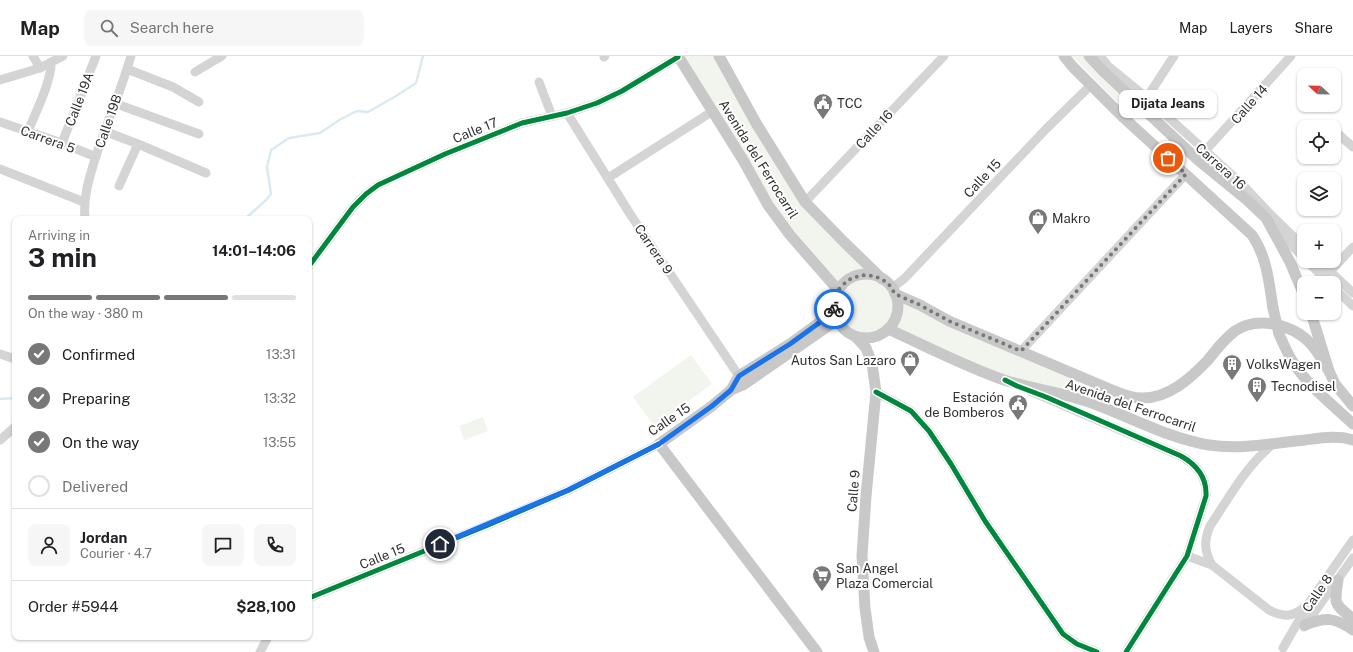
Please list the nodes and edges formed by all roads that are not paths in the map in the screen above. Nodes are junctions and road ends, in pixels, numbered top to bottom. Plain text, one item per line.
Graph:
1 (33, 56) edge
2 (63, 56) edge
3 (96, 56) edge
4 (131, 56) edge
5 (222, 56) edge
6 (678, 56) edge
7 (719, 56) edge
8 (944, 56) edge
9 (1064, 56) edge
10 (1089, 56) edge
11 (1100, 56) edge
12 (1174, 56) edge
13 (1291, 56) edge
14 (51, 62) junction
15 (40, 68) junction
16 (127, 69) junction
17 (195, 72) dead end
18 (0, 80) edge
19 (539, 82) dead end
20 (1090, 85) junction
21 (114, 102) junction
22 (199, 102) dead end
23 (1144, 103) junction
24 (712, 111) junction
25 (567, 113) junction
26 (552, 116) junction
27 (0, 122) edge
28 (28, 131) junction
29 (104, 131) junction
30 (199, 134) dead end
31 (1341, 136) edge
32 (62, 143) junction
33 (138, 144) junction
34 (1353, 147) edge
35 (1206, 151) junction
36 (96, 157) junction
37 (0, 169) edge
38 (206, 173) dead end
39 (1186, 174) junction
40 (608, 178) junction
41 (119, 186) dead end
42 (84, 202) junction
43 (805, 202) junction
44 (85, 216) edge
45 (1268, 216) junction
46 (1297, 241) edge
47 (1353, 247) edge
48 (1297, 250) edge
49 (312, 262) edge
50 (1316, 268) edge
51 (1326, 276) edge
52 (1330, 276) edge
53 (1297, 278) edge
54 (882, 279) junction
55 (1341, 286) edge
56 (838, 290) junction
57 (894, 291) junction
58 (1353, 293) edge
59 (1341, 295) edge
60 (1353, 306) edge
61 (836, 316) junction
62 (1313, 320) edge
63 (888, 329) junction
64 (856, 337) junction
65 (1021, 351) junction
66 (0, 354) edge
67 (12, 358) edge
68 (1329, 371) junction
69 (1005, 380) junction
70 (741, 381) junction
71 (876, 392) junction
72 (1353, 406) edge
73 (1353, 424) edge
74 (12, 430) edge
75 (0, 440) edge
76 (1353, 440) edge
77 (1274, 443) junction
78 (659, 444) junction
79 (1353, 540) edge
80 (1187, 556) junction
81 (1353, 558) edge
82 (1212, 565) junction
83 (1338, 580) junction
84 (312, 597) edge
85 (1309, 603) junction
86 (1353, 619) edge
87 (1305, 625) junction
88 (1353, 630) edge
89 (266, 640) edge
90 (1282, 650) edge
91 (260, 652) edge
92 (817, 652) edge
93 (874, 652) edge
94 (1097, 652) edge
95 (1126, 652) edge

1 - 15 street
2 - 14 street
3 - 32 street, Calle 19A
4 - 16 street, Calle 19B
5 - 17 street
6 - 24 main road, Avenida del Ferrocarril
6 - 25 street, Calle 17
7 - 43 main road, Avenida del Ferrocarril
8 - 43 street, Calle 16
9 - 20 main road
10 - 23 main road
11 - 23 street, Carrera 16
12 - 23 street
13 - 35 street, Calle 14
14 - 15 street
14 - 28 street
15 - 18 street
16 - 21 street, Calle 19B
16 - 22 street
19 - 26 street
20 - 39 main road
20 - 57 street, Calle 15
21 - 29 street, Calle 19B
21 - 30 street
23 - 35 street, Carrera 16
23 - 45 main road
24 - 40 street
24 - 56 main road, Avenida del Ferrocarril
25 - 26 street, Calle 17
25 - 40 street, Carrera 9
26 - 49 street, Calle 17
27 - 28 street, Carrera 5
28 - 32 street, Carrera 5
29 - 33 street
29 - 36 street, Calle 19B
31 - 34 street
32 - 36 street, Carrera 5
33 - 38 street
33 - 41 street
35 - 45 street, Carrera 16
36 - 42 street, Calle 19B
37 - 42 street
39 - 65 street
39 - 73 main road, bridge
40 - 70 street, Carrera 9
42 - 44 street, Calle 19B
43 - 54 main road, Avenida del Ferrocarril
45 - 46 street, Carrera 16
45 - 48 street, Carrera 16
45 - 53 main road
47 - 52 street
50 - 51 street
54 - 56 main road
54 - 57 main road
55 - 58 street
56 - 61 main road
57 - 63 main road
57 - 65 main road, Avenida del Ferrocarril
59 - 60 street
61 - 64 main road
61 - 70 main road, Calle 15
62 - 68 main road
63 - 64 main road
63 - 69 main road, Avenida del Ferrocarril
64 - 71 main road, Calle 9
65 - 68 main road, Avenida del Ferrocarril
66 - 67 street
68 - 72 main road
69 - 77 main road, Avenida del Ferrocarril
69 - 80 street
70 - 78 main road, Calle 15
71 - 93 main road, Calle 9
71 - 94 street
74 - 75 street
76 - 77 main road, Avenida del Ferrocarril
77 - 82 street
78 - 84 street, Calle 15
78 - 92 main road
79 - 85 street, Calle 8
80 - 82 street
80 - 95 street
81 - 83 street, Calle 8
82 - 85 street
83 - 86 main road
83 - 87 street, Calle 8
85 - 90 street, Calle 8
87 - 88 main road
87 - 90 street, Calle 8
89 - 91 street

